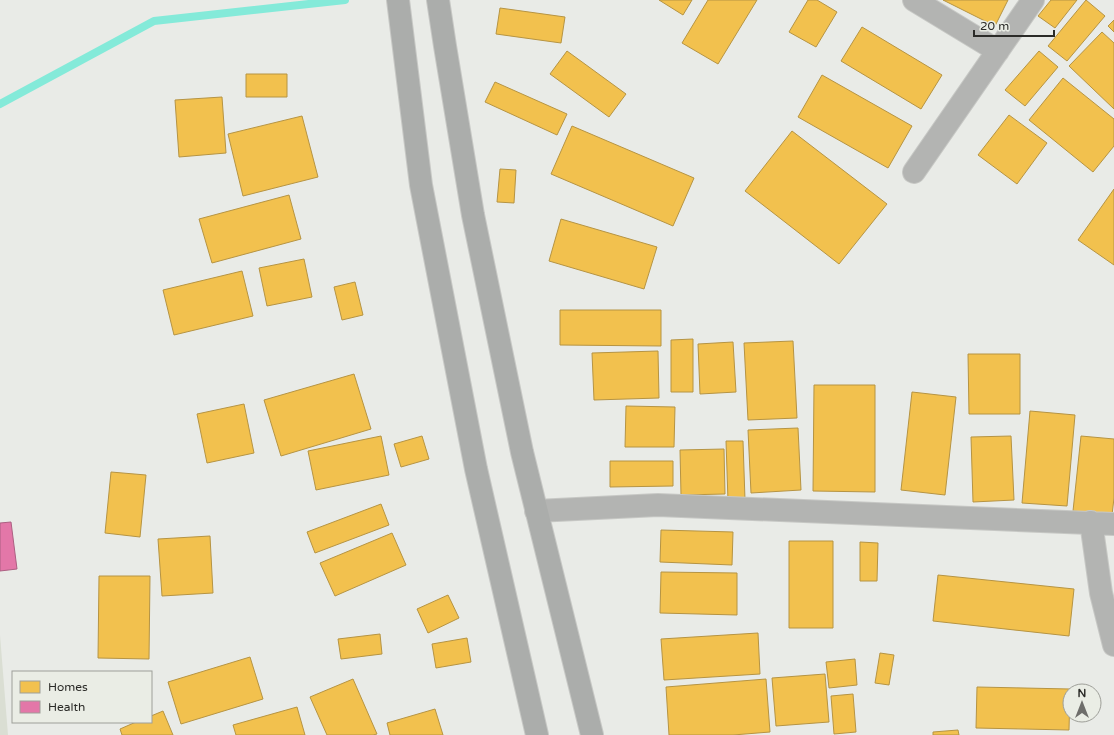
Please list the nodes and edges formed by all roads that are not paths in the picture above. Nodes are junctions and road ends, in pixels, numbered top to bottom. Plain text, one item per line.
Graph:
1 (398, 0) edge
2 (438, 0) edge
3 (914, 0) edge
4 (1033, 0) edge
5 (998, 51) junction
6 (914, 172) dead end
7 (536, 511) junction
8 (1091, 522) junction
9 (1114, 524) edge
10 (1114, 645) edge
11 (537, 735) edge
12 (592, 735) edge

1 - 11 main road
2 - 7 main road
3 - 5 street
4 - 5 street
5 - 6 street
7 - 8 street
7 - 12 main road
8 - 9 street
8 - 10 street

